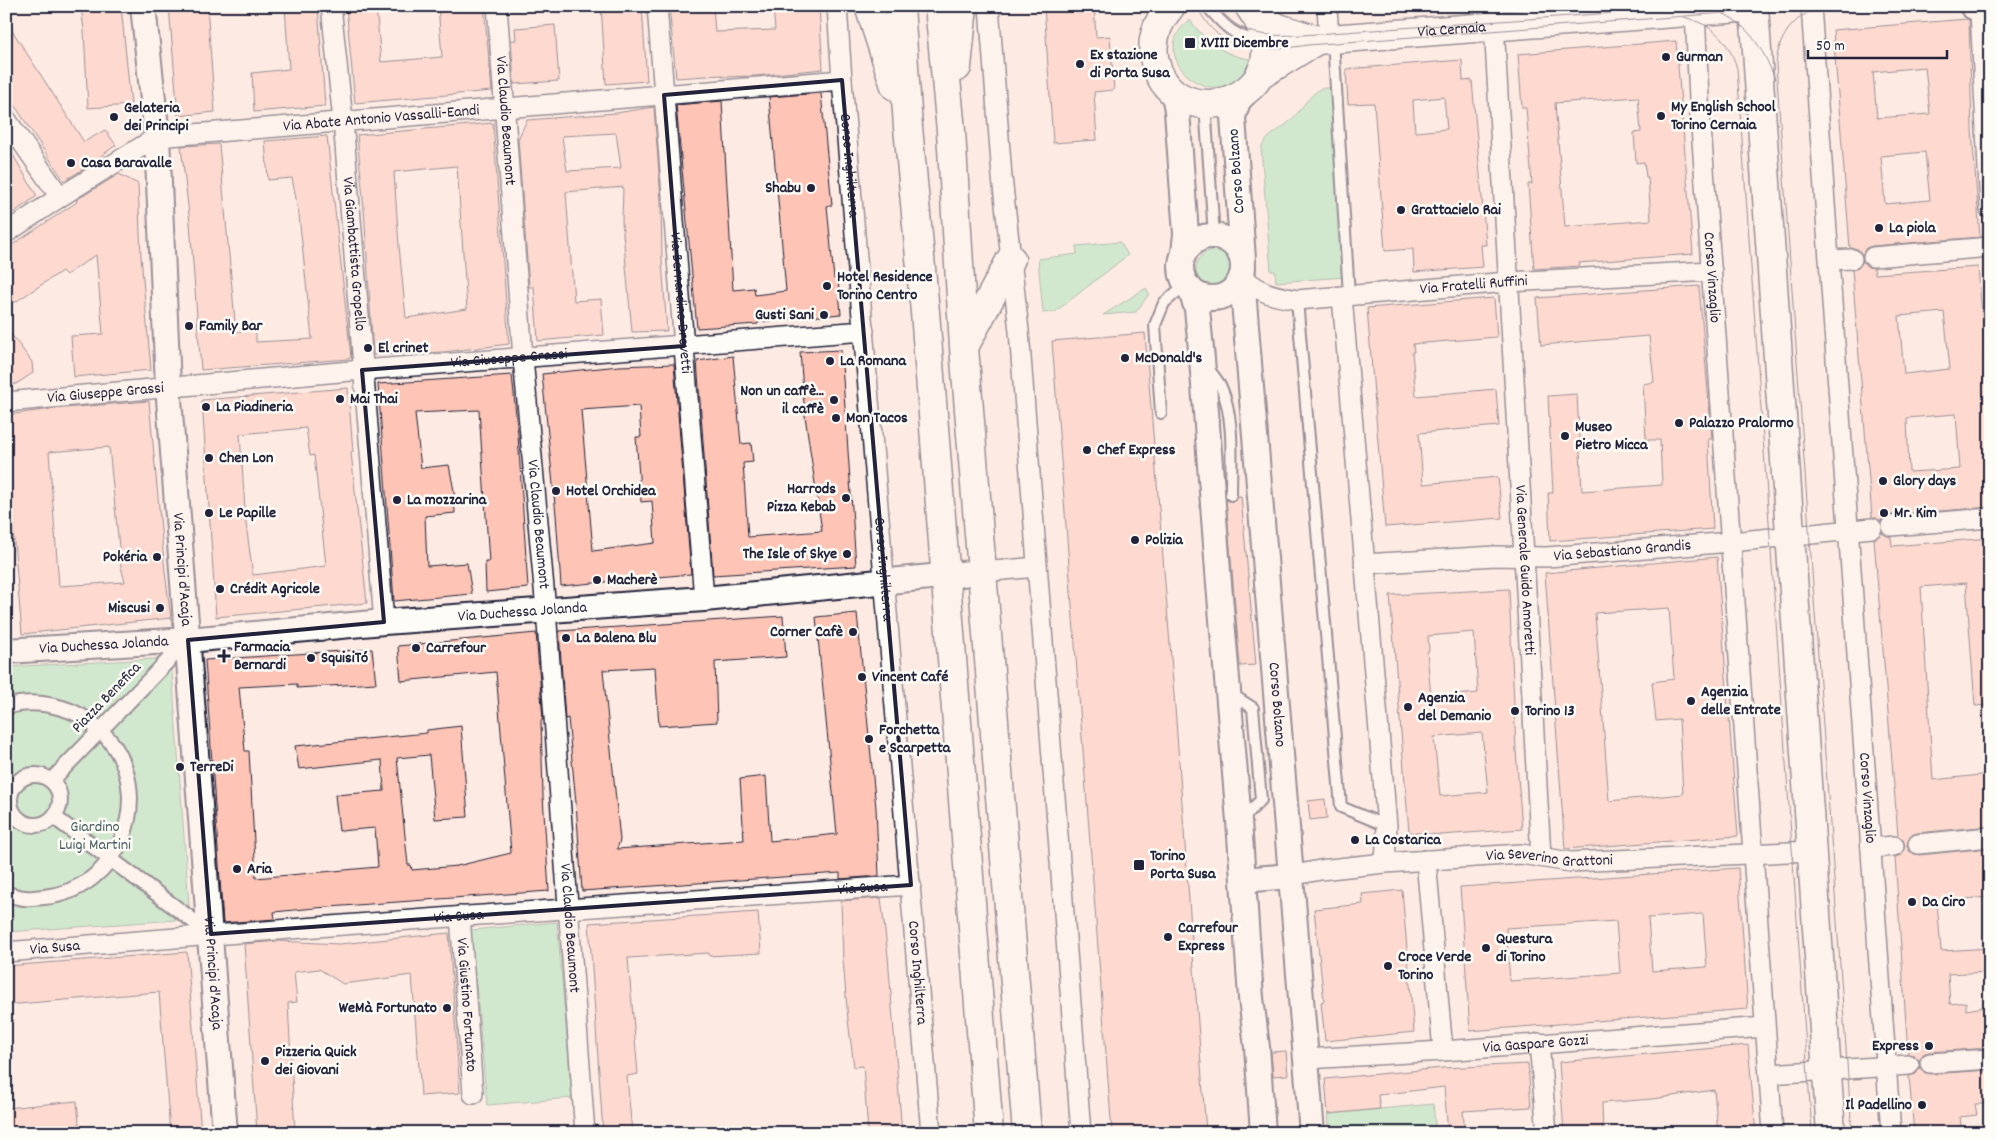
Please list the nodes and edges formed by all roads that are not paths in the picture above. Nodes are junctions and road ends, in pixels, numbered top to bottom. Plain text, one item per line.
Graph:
1 (143, 6) edge
2 (331, 6) edge
3 (497, 6) edge
4 (657, 6) edge
5 (837, 6) edge
6 (869, 6) edge
7 (900, 6) edge
8 (939, 6) edge
9 (962, 6) edge
10 (989, 6) edge
11 (1207, 6) edge
12 (1327, 6) edge
13 (1811, 6) edge
14 (1760, 7) edge
15 (1251, 8) edge
16 (1168, 9) edge
17 (1981, 9) edge
18 (1695, 12) junction
19 (1493, 17) edge
20 (1302, 41) junction
21 (842, 80) junction
22 (1256, 80) junction
23 (1168, 86) junction
24 (664, 95) junction
25 (1205, 104) junction
26 (505, 108) junction
27 (6, 118) edge
28 (343, 122) junction
29 (908, 128) junction
30 (950, 131) junction
31 (156, 137) junction
32 (60, 197) junction
33 (1990, 209) edge
34 (6, 233) edge
35 (1214, 236) junction
36 (1990, 247) edge
37 (1184, 253) junction
38 (1873, 257) dead end
39 (1011, 258) junction
40 (1852, 259) dead end
41 (1830, 260) junction
42 (1242, 270) junction
43 (1712, 271) junction
44 (1508, 282) junction
45 (1188, 286) junction
46 (1346, 295) junction
47 (1297, 300) junction
48 (864, 331) junction
49 (684, 346) junction
50 (964, 346) junction
51 (523, 358) junction
52 (1202, 359) junction
53 (362, 370) junction
54 (168, 386) junction
55 (6, 402) edge
56 (1161, 413) dead end
57 (1231, 495) dead end
58 (1990, 518) edge
59 (1849, 529) junction
60 (1790, 536) junction
61 (1731, 542) junction
62 (1524, 556) junction
63 (1364, 564) junction
64 (1037, 567) junction
65 (982, 572) junction
66 (946, 576) junction
67 (886, 583) junction
68 (704, 599) junction
69 (546, 610) junction
70 (384, 622) junction
71 (188, 640) junction
72 (6, 642) edge
73 (6, 651) edge
74 (6, 707) edge
75 (101, 730) junction
76 (11, 781) edge
77 (51, 781) junction
78 (54, 817) junction
79 (11, 823) edge
80 (1387, 826) junction
81 (1990, 838) edge
82 (1918, 844) dead end
83 (1894, 846) dead end
84 (1871, 848) junction
85 (1812, 851) junction
86 (1753, 854) junction
87 (1541, 857) junction
88 (111, 859) junction
89 (1426, 860) junction
90 (1385, 863) junction
91 (1290, 876) junction
92 (1243, 880) junction
93 (911, 885) junction
94 (6, 894) edge
95 (568, 907) junction
96 (460, 916) junction
97 (211, 934) junction
98 (6, 952) edge
99 (1765, 1026) junction
100 (1539, 1043) junction
101 (1442, 1051) junction
102 (1306, 1059) junction
103 (1990, 1059) edge
104 (1930, 1063) dead end
105 (1908, 1065) dead end
106 (1886, 1066) junction
107 (1827, 1069) junction
108 (1768, 1074) junction
109 (473, 1094) dead end
110 (225, 1133) edge
111 (585, 1133) edge
112 (931, 1133) edge
113 (989, 1133) edge
114 (1027, 1133) edge
115 (1081, 1133) edge
116 (1263, 1133) edge
117 (1312, 1133) edge
118 (1547, 1133) edge
119 (1773, 1133) edge
120 (1831, 1133) edge
121 (1891, 1133) edge

1 - 31 street, Via Principi d'Acaja
2 - 28 street, Via Giambattista Gropello
3 - 26 street, Via Claudio Beaumont
4 - 24 street, Via Bernardino Drovetti
5 - 21 street, Corso Inghilterra
6 - 29 main road
7 - 29 main road
8 - 30 main road
9 - 30 main road
10 - 39 street
11 - 20 lane
12 - 20 street
13 - 41 street, Corso Vinzaglio
14 - 18 main road, Via Cernaia
14 - 60 main road
15 - 20 main road, Via Cernaia
15 - 20 main road
16 - 23 main road
17 - 33 street
18 - 19 main road, Via Cernaia
18 - 43 street, Corso Vinzaglio
19 - 20 main road, Via Cernaia
19 - 44 street, Via Generale Guido Amoretti
20 - 22 main road, Via Cernaia
20 - 22 main road
20 - 46 lane
21 - 24 street, Via Abate Antonio Vassalli-Eandi
21 - 48 street, Corso Inghilterra
22 - 25 main road, Via Cernaia
22 - 42 street, Corso Bolzano
23 - 25 main road
23 - 37 street
24 - 26 street, Via Abate Antonio Vassalli-Eandi
24 - 49 street, Via Bernardino Drovetti
25 - 35 lane, Corso Bolzano
26 - 28 street, Via Abate Antonio Vassalli-Eandi
26 - 51 street, Via Claudio Beaumont
27 - 32 street
28 - 31 street, Via Abate Antonio Vassalli-Eandi
28 - 53 street, Via Giambattista Gropello
29 - 66 main road
30 - 50 main road
31 - 32 street, Via Abate Antonio Vassalli-Eandi
31 - 54 street, Via Principi d'Acaja
32 - 34 street, Via Abate Antonio Vassalli-Eandi
35 - 37 street
35 - 42 street
36 - 38 street
37 - 45 street
39 - 50 main road
39 - 64 street
40 - 41 street
41 - 59 street, Corso Vinzaglio
42 - 45 street
42 - 47 street, Via Fratelli Ruffini
42 - 91 street, Corso Bolzano
43 - 44 street, Via Fratelli Ruffini
43 - 61 street, Corso Vinzaglio
44 - 46 street, Via Fratelli Ruffini
44 - 62 street, Via Generale Guido Amoretti
45 - 52 street
45 - 56 lane
46 - 47 street, Via Fratelli Ruffini
46 - 63 street
47 - 80 lane
48 - 49 street, Via Giuseppe Grassi
48 - 67 street, Corso Inghilterra
49 - 51 street, Via Giuseppe Grassi
49 - 68 street, Via Bernardino Drovetti
50 - 65 main road
51 - 53 street, Via Giuseppe Grassi
51 - 69 street, Via Claudio Beaumont
52 - 57 lane
52 - 92 street
53 - 54 street, Via Giuseppe Grassi
53 - 70 street, Via Giambattista Gropello
54 - 55 street, Via Giuseppe Grassi
54 - 71 street, Via Principi d'Acaja
58 - 59 street
59 - 60 street
59 - 84 street, Corso Vinzaglio
60 - 61 street
60 - 85 main road
61 - 62 street, Via Sebastiano Grandis
61 - 86 street, Corso Vinzaglio
62 - 63 street, Via Sebastiano Grandis
62 - 87 street, Via Generale Guido Amoretti
63 - 80 street
64 - 65 street, Via Duchessa Jolanda
64 - 115 street
65 - 66 street, Via Duchessa Jolanda
65 - 114 main road
66 - 67 street, Via Duchessa Jolanda
66 - 113 main road
67 - 68 street, Via Duchessa Jolanda
67 - 93 street, Corso Inghilterra
68 - 69 street, Via Duchessa Jolanda
69 - 70 street, Via Duchessa Jolanda
69 - 95 street, Via Claudio Beaumont
70 - 71 street, Via Duchessa Jolanda
71 - 73 street, Via Duchessa Jolanda
71 - 75 street, Piazza Benefica
71 - 97 street, Via Principi d'Acaja
72 - 73 street
74 - 75 street
75 - 77 street, Piazza Benefica
75 - 88 street
76 - 77 street
76 - 79 street
77 - 78 street
78 - 79 street
78 - 88 street
80 - 90 street
81 - 82 street
83 - 84 street
84 - 106 street, Corso Vinzaglio
85 - 86 street, Via Severino Grattoni
85 - 107 main road
86 - 87 street, Via Severino Grattoni
86 - 99 street, Corso Vinzaglio
87 - 89 street, Via Severino Grattoni
88 - 94 street
88 - 97 street
89 - 90 street, Via Severino Grattoni
89 - 101 street
90 - 91 street, Via Severino Grattoni
91 - 92 street
91 - 102 street, Corso Bolzano
92 - 116 street
93 - 95 street, Via Susa
93 - 112 street, Corso Inghilterra
95 - 96 street, Via Susa
95 - 111 street, Via Claudio Beaumont
96 - 97 street, Via Susa
96 - 109 street, Via Giustino Fortunato
97 - 98 street, Via Susa
97 - 110 street, Via Principi d'Acaja
99 - 100 street, Via Gaspare Gozzi
99 - 108 street, Corso Vinzaglio
100 - 101 street, Via Gaspare Gozzi
100 - 118 street
101 - 102 street, Via Gaspare Gozzi
102 - 117 street, Corso Bolzano
103 - 104 street
105 - 106 street
106 - 107 street
106 - 121 street, Corso Vinzaglio
107 - 108 street
107 - 120 main road
108 - 119 street, Corso Vinzaglio

